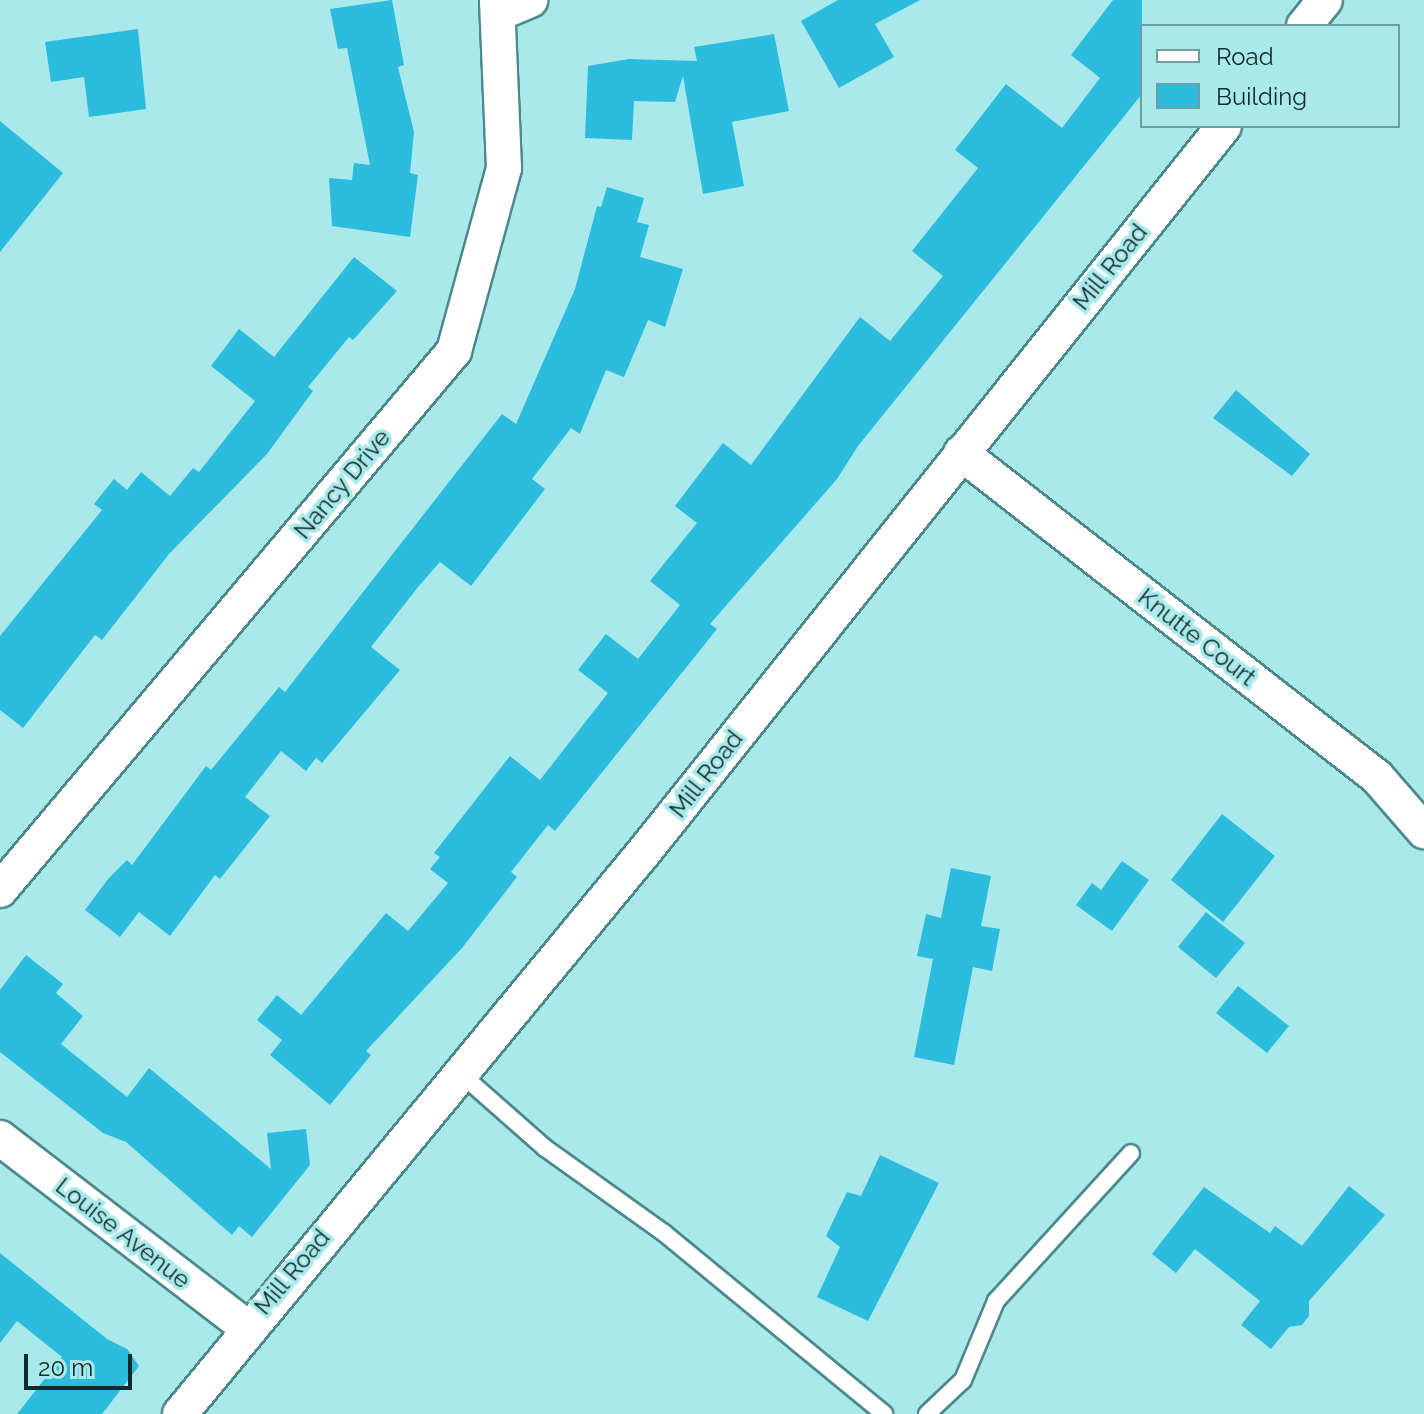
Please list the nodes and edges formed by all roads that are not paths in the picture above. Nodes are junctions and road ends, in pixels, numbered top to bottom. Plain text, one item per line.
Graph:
1 (1325, 0) edge
2 (509, 4) edge
3 (1306, 24) edge
4 (1222, 128) edge
5 (961, 453) junction
6 (1424, 831) edge
7 (0, 890) edge
8 (460, 1073) junction
9 (0, 1138) edge
10 (1131, 1153) dead end
11 (246, 1327) junction
12 (180, 1414) edge
13 (884, 1414) edge
14 (927, 1414) edge

1 - 3 street
2 - 7 street, Nancy Drive
4 - 5 street, Mill Road
5 - 6 street, Knutte Court
5 - 8 street, Mill Road
8 - 11 street, Mill Road
8 - 13 lane
9 - 11 street, Louise Avenue
10 - 14 lane
11 - 12 street, Mill Road

